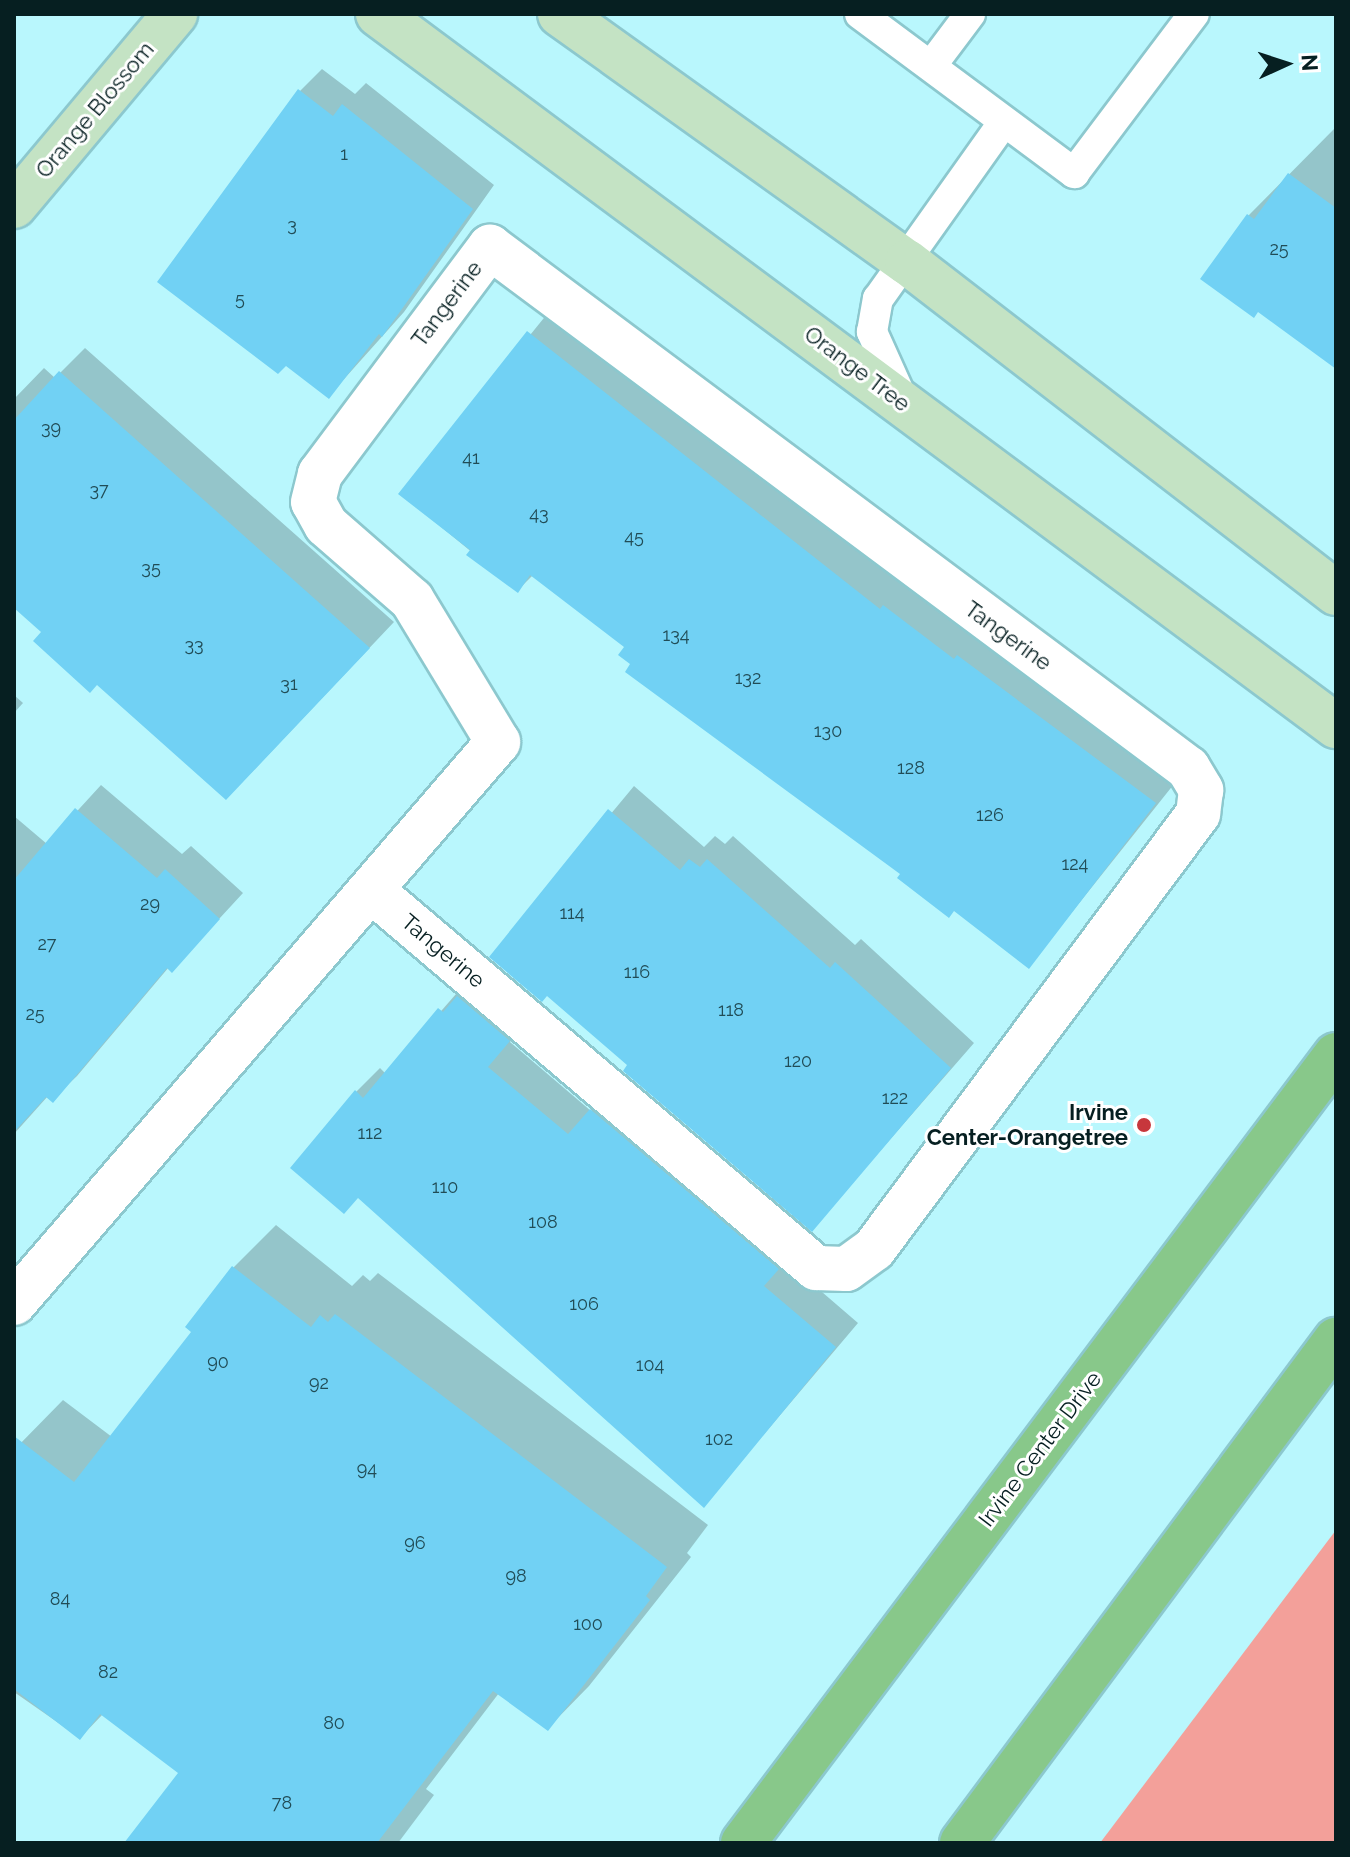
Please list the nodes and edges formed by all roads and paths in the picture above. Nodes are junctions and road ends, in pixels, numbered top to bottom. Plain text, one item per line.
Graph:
1 (175, 14) edge
2 (378, 14) edge
3 (560, 14) edge
4 (860, 14) edge
5 (970, 14) edge
6 (1194, 14) edge
7 (931, 66) junction
8 (1003, 123) junction
9 (14, 206) edge
10 (907, 262) junction
11 (905, 404) junction
12 (1336, 593) edge
13 (1336, 726) edge
14 (371, 890) junction
15 (1336, 1055) edge
16 (14, 1303) edge
17 (1336, 1340) edge
18 (743, 1843) edge
19 (962, 1843) edge

1 - 9 street, Orange Blossom
2 - 11 street, Orange Tree
3 - 10 street
4 - 7 lane
5 - 7 lane
6 - 8 lane
7 - 8 lane
8 - 10 lane
10 - 11 lane
10 - 12 street
11 - 13 street, Orange Tree
14 - 14 street, Tangerine
14 - 16 street, Tangerine
15 - 18 main road, Irvine Center Drive
17 - 19 main road

